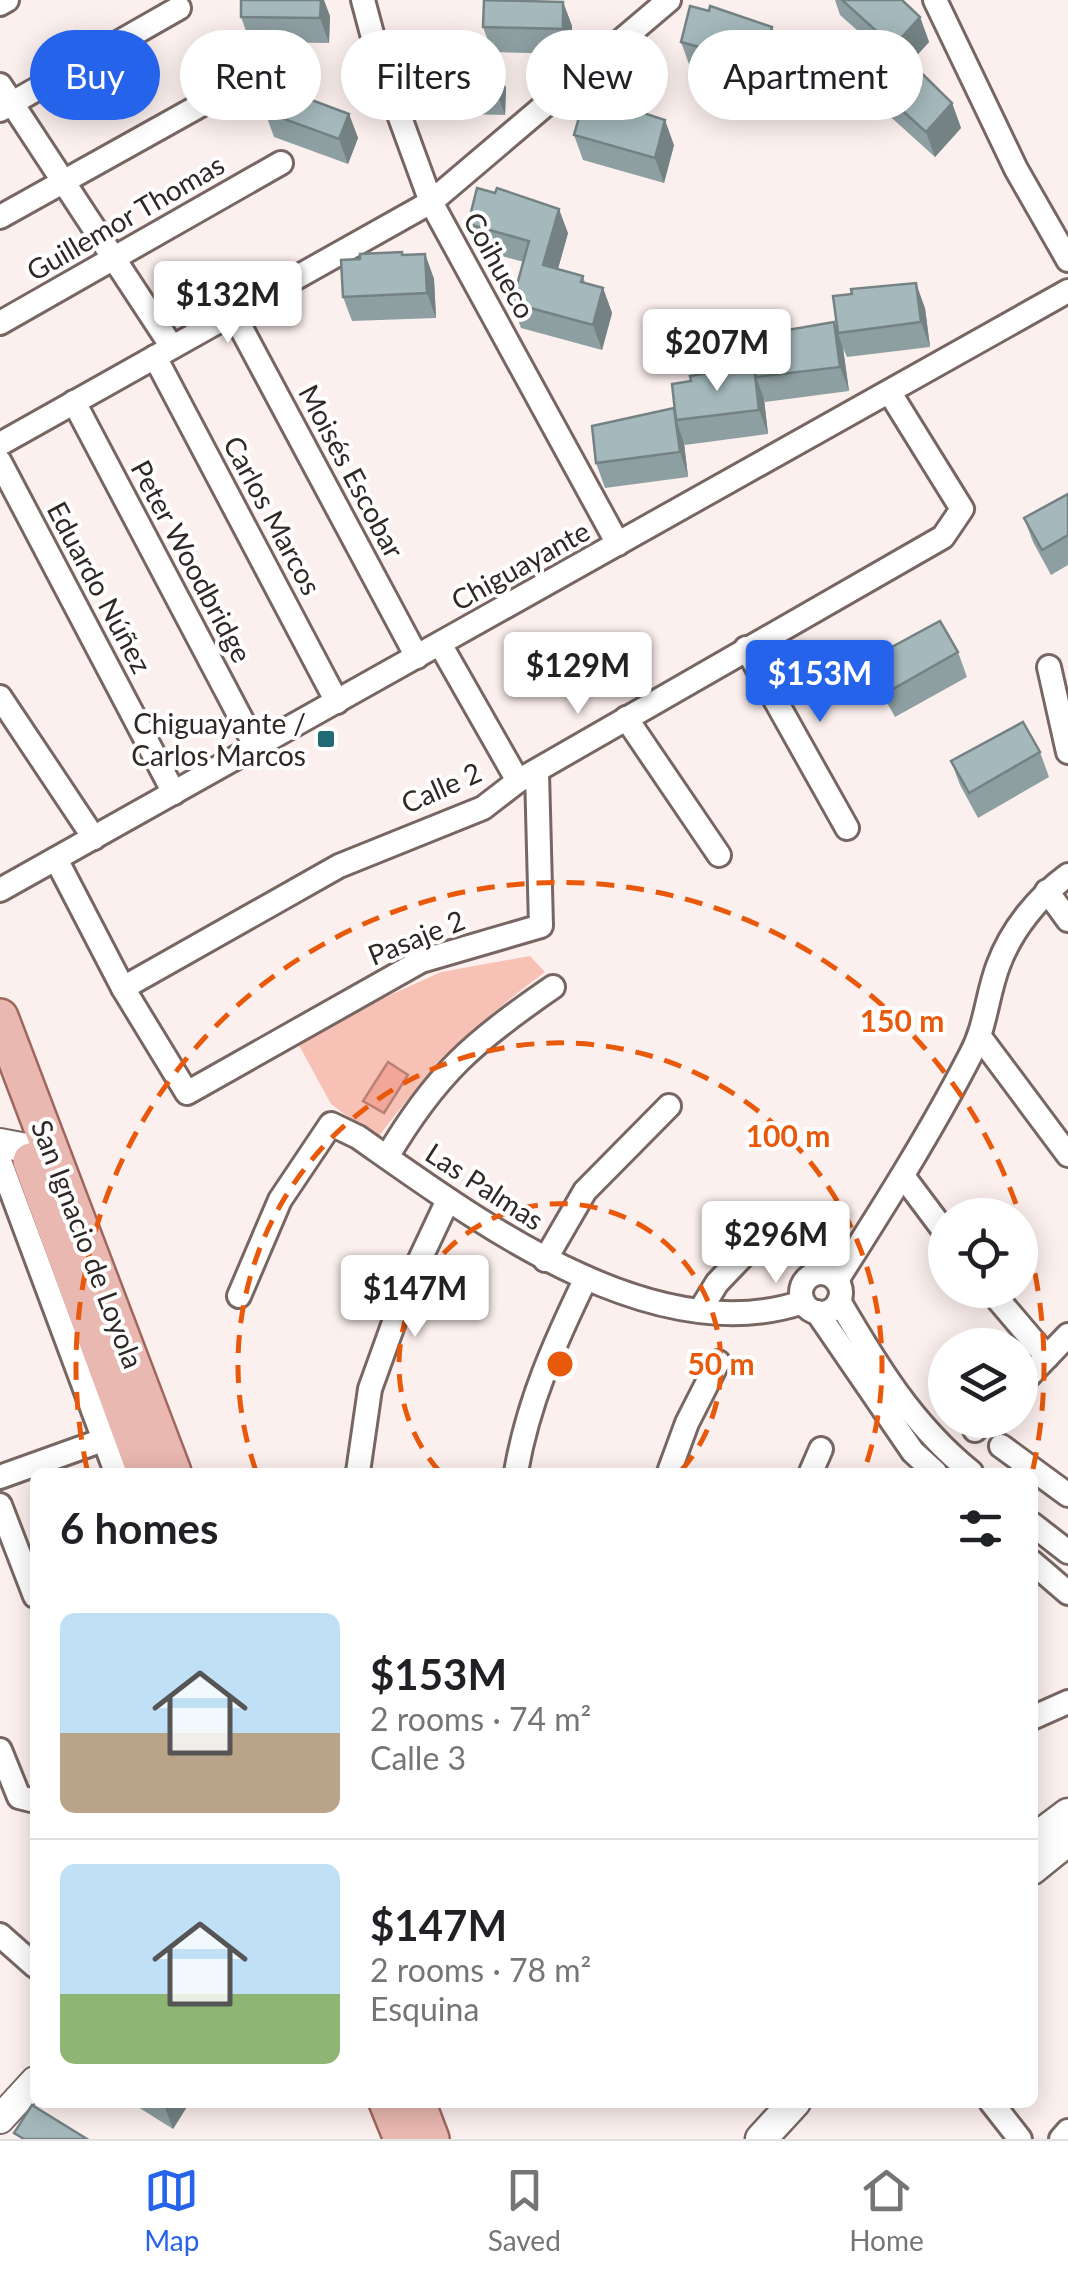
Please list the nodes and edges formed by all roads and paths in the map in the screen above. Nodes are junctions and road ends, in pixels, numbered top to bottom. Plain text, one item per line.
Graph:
1 (7, 0) edge
2 (362, 0) edge
3 (669, 0) edge
4 (935, 0) edge
5 (0, 4) edge
6 (179, 8) dead end
7 (4, 100) edge
8 (180, 117) edge
9 (280, 162) dead end
10 (63, 182) junction
11 (431, 202) junction
12 (0, 217) edge
13 (113, 258) junction
14 (1068, 260) edge
15 (1068, 292) edge
16 (233, 313) junction
17 (0, 324) edge
18 (163, 352) junction
19 (890, 393) junction
20 (74, 402) junction
21 (0, 444) edge
22 (0, 462) edge
23 (618, 544) junction
24 (440, 644) junction
25 (746, 648) junction
26 (418, 657) junction
27 (1049, 668) dead end
28 (0, 696) edge
29 (337, 702) junction
30 (626, 718) junction
31 (256, 747) junction
32 (1068, 752) edge
33 (528, 777) junction
34 (174, 793) junction
35 (847, 828) dead end
36 (94, 838) junction
37 (720, 855) dead end
38 (56, 859) junction
39 (1068, 876) edge
40 (0, 890) edge
41 (1047, 891) junction
42 (1068, 920) edge
43 (123, 988) junction
44 (553, 988) dead end
45 (0, 1017) edge
46 (980, 1037) junction
47 (0, 1080) edge
48 (669, 1106) dead end
49 (20, 1151) edge
50 (1068, 1155) edge
51 (387, 1157) junction
52 (903, 1176) junction
53 (448, 1200) junction
54 (928, 1209) edge
55 (762, 1236) dead end
56 (545, 1260) junction
57 (586, 1278) junction
58 (838, 1290) junction
59 (239, 1296) dead end
60 (810, 1307) junction
61 (1005, 1308) edge
62 (701, 1309) junction
63 (1068, 1336) edge
64 (1047, 1358) junction
65 (718, 1362) dead end
66 (1038, 1367) edge
67 (103, 1440) junction
68 (1002, 1446) dead end
69 (821, 1449) dead end
70 (114, 1468) edge
71 (143, 1468) edge
72 (171, 1468) edge
73 (359, 1468) edge
74 (517, 1468) edge
75 (671, 1468) edge
76 (813, 1468) edge
77 (931, 1468) edge
78 (965, 1468) edge
79 (1032, 1468) edge
80 (1038, 1473) edge
81 (0, 1477) edge
82 (1068, 1495) edge
83 (0, 1504) edge
84 (1038, 1529) edge
85 (1068, 1552) edge
86 (1038, 1567) edge
87 (30, 1583) edge
88 (1068, 1594) edge
89 (1068, 1702) edge
90 (1038, 1715) edge
91 (0, 1750) edge
92 (30, 1800) edge
93 (1068, 1814) edge
94 (1038, 1837) edge
95 (1068, 1840) edge
96 (1038, 1864) edge
97 (0, 1934) edge
98 (30, 1961) edge
99 (30, 2085) edge
100 (5, 2104) edge
101 (389, 2108) edge
102 (419, 2108) edge
103 (789, 2108) edge
104 (815, 2108) edge
105 (996, 2108) edge
106 (1068, 2131) edge
107 (402, 2139) edge
108 (432, 2139) edge
109 (761, 2139) edge
110 (788, 2139) edge
111 (1020, 2139) edge
112 (1061, 2139) edge

1 - 5 street
2 - 11 street, Coihueco
3 - 11 street
4 - 14 street
6 - 7 street
7 - 10 street, Carlos Marcos
8 - 10 street
9 - 13 street, Guillemor Thomas
10 - 12 street
10 - 13 street, Carlos Marcos
11 - 16 street
11 - 23 street, Coihueco
13 - 17 street, Guillemor Thomas
13 - 18 street, Carlos Marcos
15 - 19 street, Chiguayante
16 - 18 street
16 - 26 street, Moisés Escobar
18 - 20 street
18 - 29 street, Carlos Marcos
19 - 23 street, Chiguayante
19 - 25 street, Calle 2
20 - 21 street
20 - 31 street, Peter Woodbridge
22 - 34 street, Eduardo Núñez
23 - 24 street, Chiguayante
24 - 26 street, Chiguayante
24 - 33 street
25 - 30 street, Calle 2
25 - 35 street
26 - 29 street, Chiguayante
27 - 32 street
28 - 36 street
29 - 31 street, Chiguayante
30 - 33 street, Calle 2
30 - 37 street
31 - 34 street, Chiguayante
33 - 43 street, Calle 2
33 - 43 street, Pasaje 2
34 - 36 street, Chiguayante
36 - 38 street, Chiguayante
38 - 40 street, Chiguayante
38 - 43 street
39 - 41 street
41 - 42 street
41 - 46 street
44 - 51 street
45 - 49 main road, San Ignacio de Loyola
46 - 50 street
46 - 52 street
47 - 49 main road, San Ignacio de Loyola
48 - 56 street
49 - 67 street, San Ignacio de Loyola
49 - 71 main road, San Ignacio de Loyola
49 - 72 main road, San Ignacio de Loyola
51 - 53 street, Las Palmas
51 - 59 street, Las Palmas
52 - 54 street
52 - 58 street
53 - 56 street, Las Palmas
53 - 73 street
55 - 62 street
56 - 57 street, Las Palmas
57 - 62 street, Las Palmas
57 - 74 street
58 - 60 street, Las Palmas
58 - 60 street
58 - 78 street
60 - 62 street, Las Palmas
60 - 77 street
61 - 64 street
63 - 64 street
64 - 66 street
65 - 75 street
67 - 70 street, San Ignacio de Loyola
67 - 81 street
68 - 79 street
69 - 76 street
80 - 82 street
83 - 87 street
84 - 85 street
86 - 88 street
89 - 90 street
91 - 92 street
93 - 94 main road
95 - 96 main road
97 - 98 street
99 - 100 street
101 - 107 main road
102 - 108 main road
103 - 109 main road
104 - 110 main road
105 - 111 street
106 - 112 street

